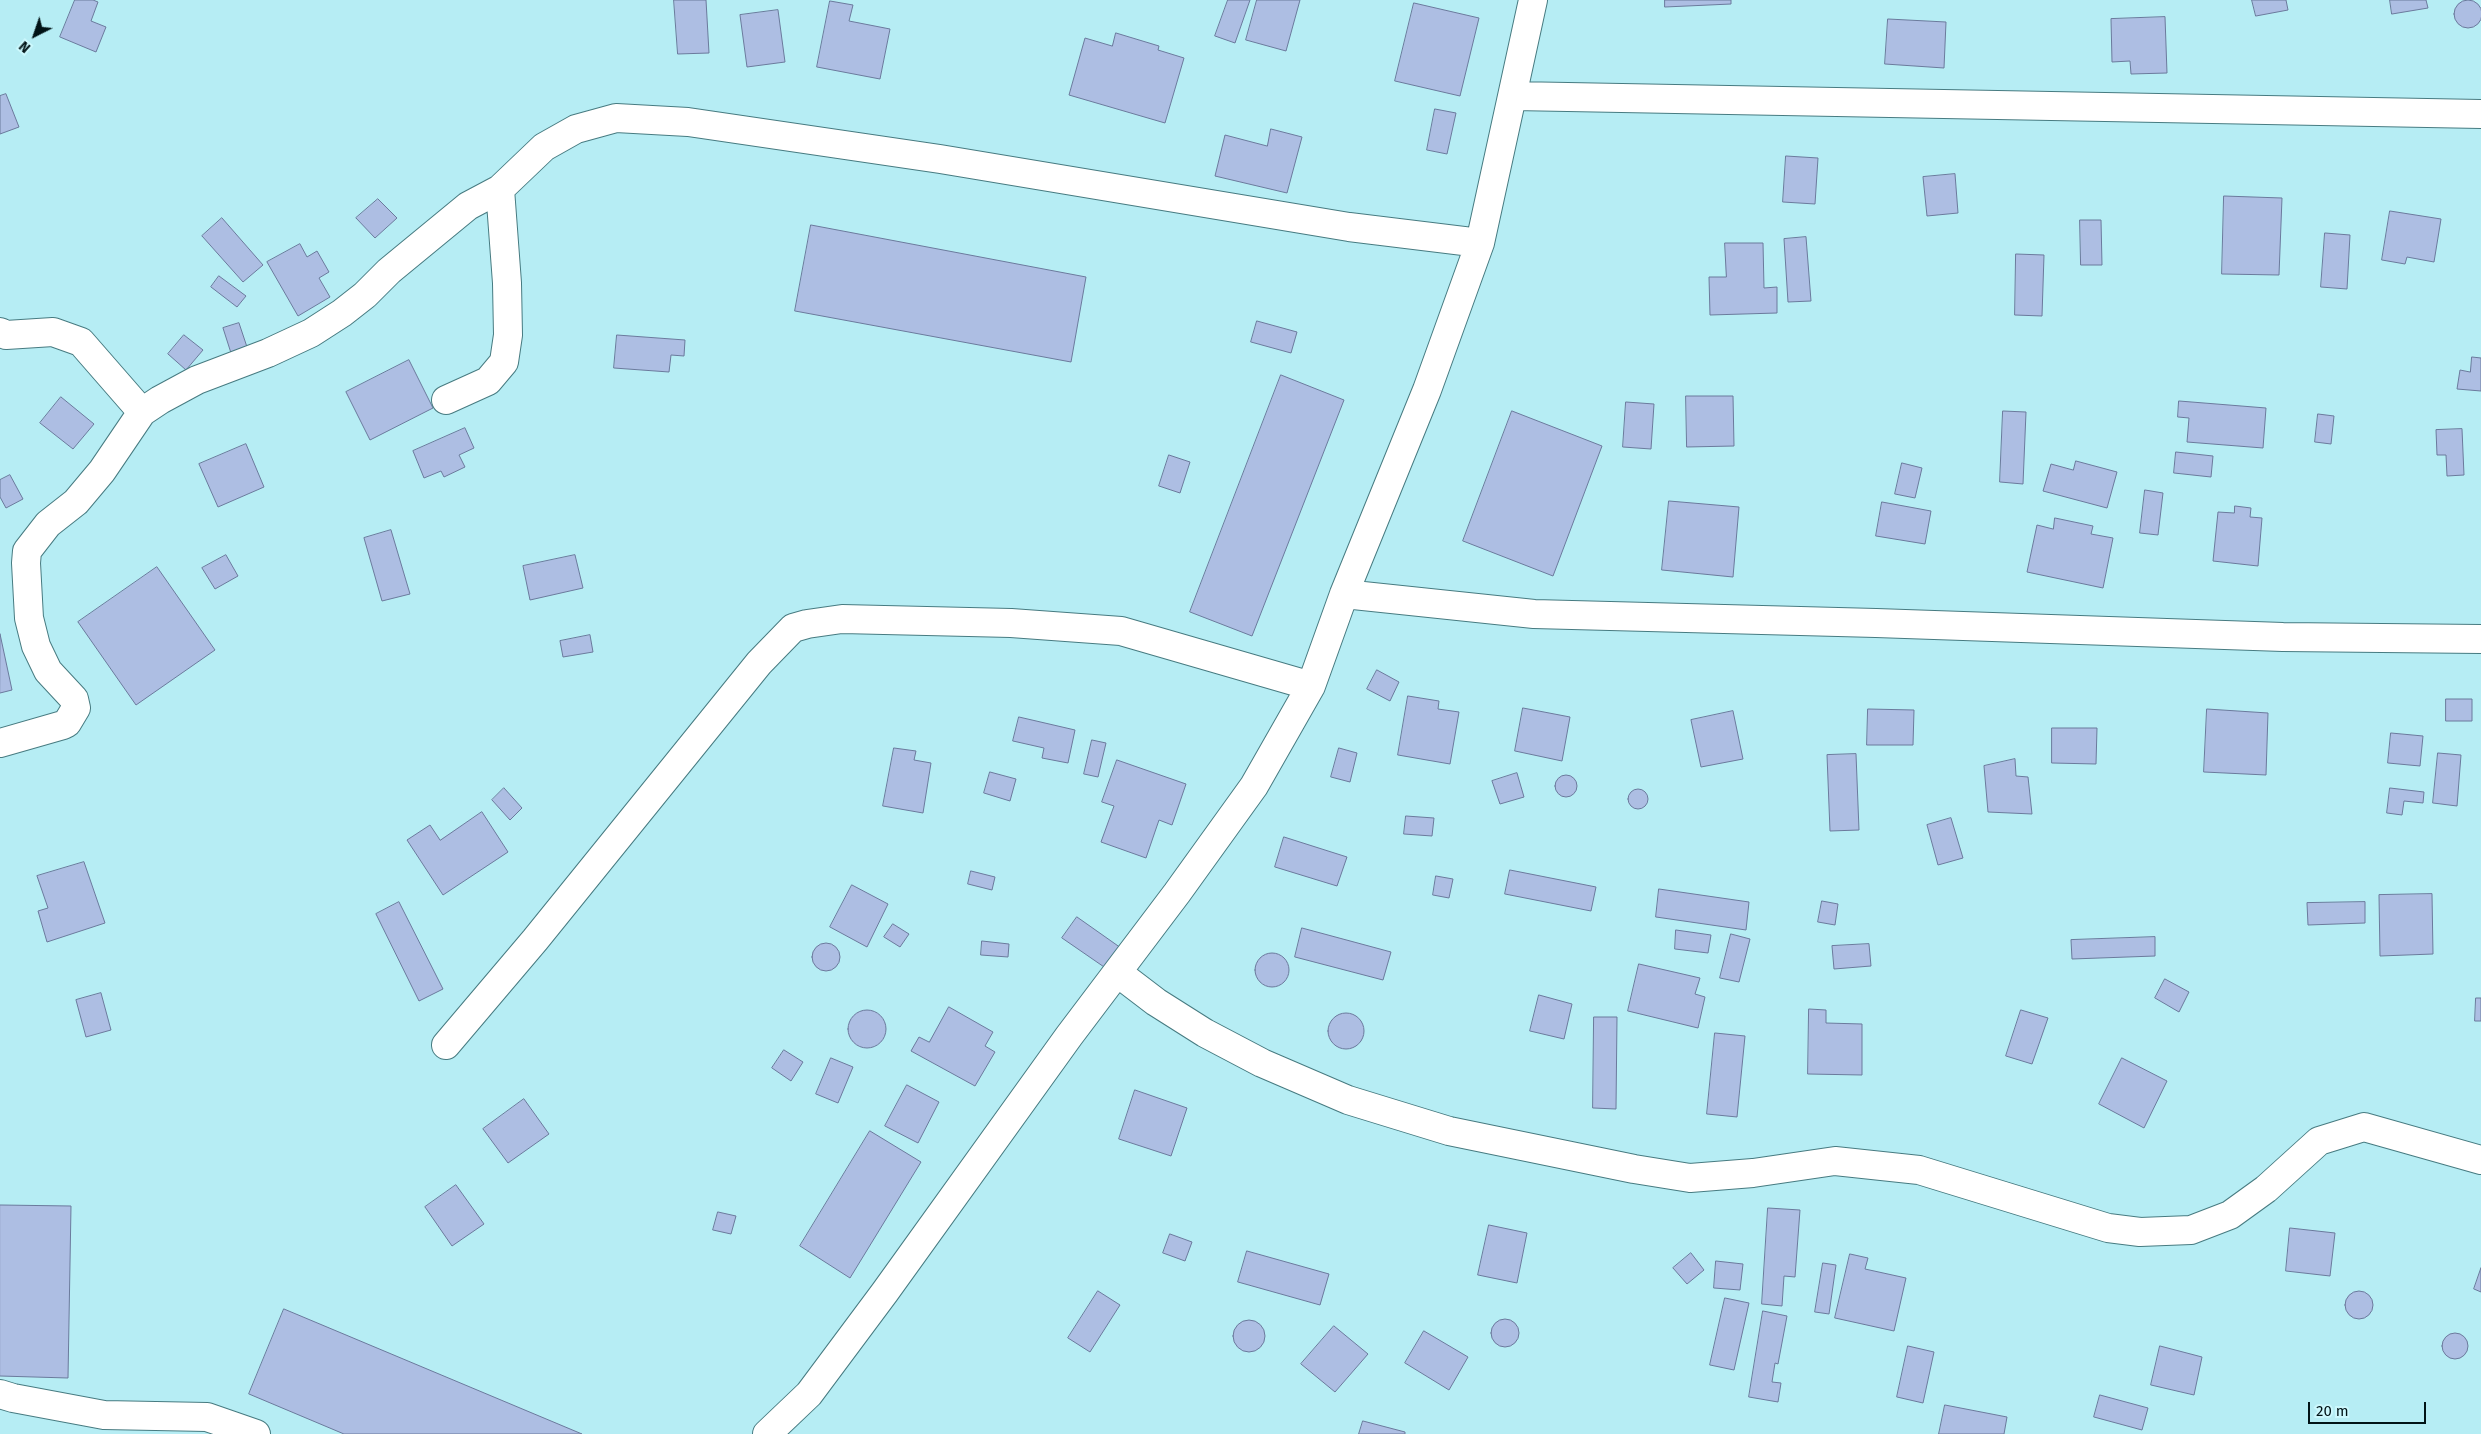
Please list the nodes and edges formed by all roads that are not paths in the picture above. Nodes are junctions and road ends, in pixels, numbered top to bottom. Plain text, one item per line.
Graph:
1 (1533, 0) edge
2 (1514, 96) junction
3 (2481, 114) edge
4 (500, 189) junction
5 (1480, 243) junction
6 (0, 332) edge
7 (446, 400) dead end
8 (142, 412) junction
9 (1344, 594) junction
10 (2481, 639) edge
11 (1311, 686) junction
12 (0, 743) edge
13 (1118, 973) junction
14 (446, 1045) dead end
15 (2481, 1160) edge
16 (0, 1394) edge
17 (256, 1434) edge
18 (767, 1434) edge

1 - 2 street
2 - 3 street
2 - 5 street
4 - 5 street
4 - 7 street
4 - 8 street
5 - 9 street
6 - 8 street
8 - 12 street
9 - 10 street
9 - 11 street
11 - 13 street
11 - 14 street
13 - 15 street
13 - 18 street
16 - 17 street

